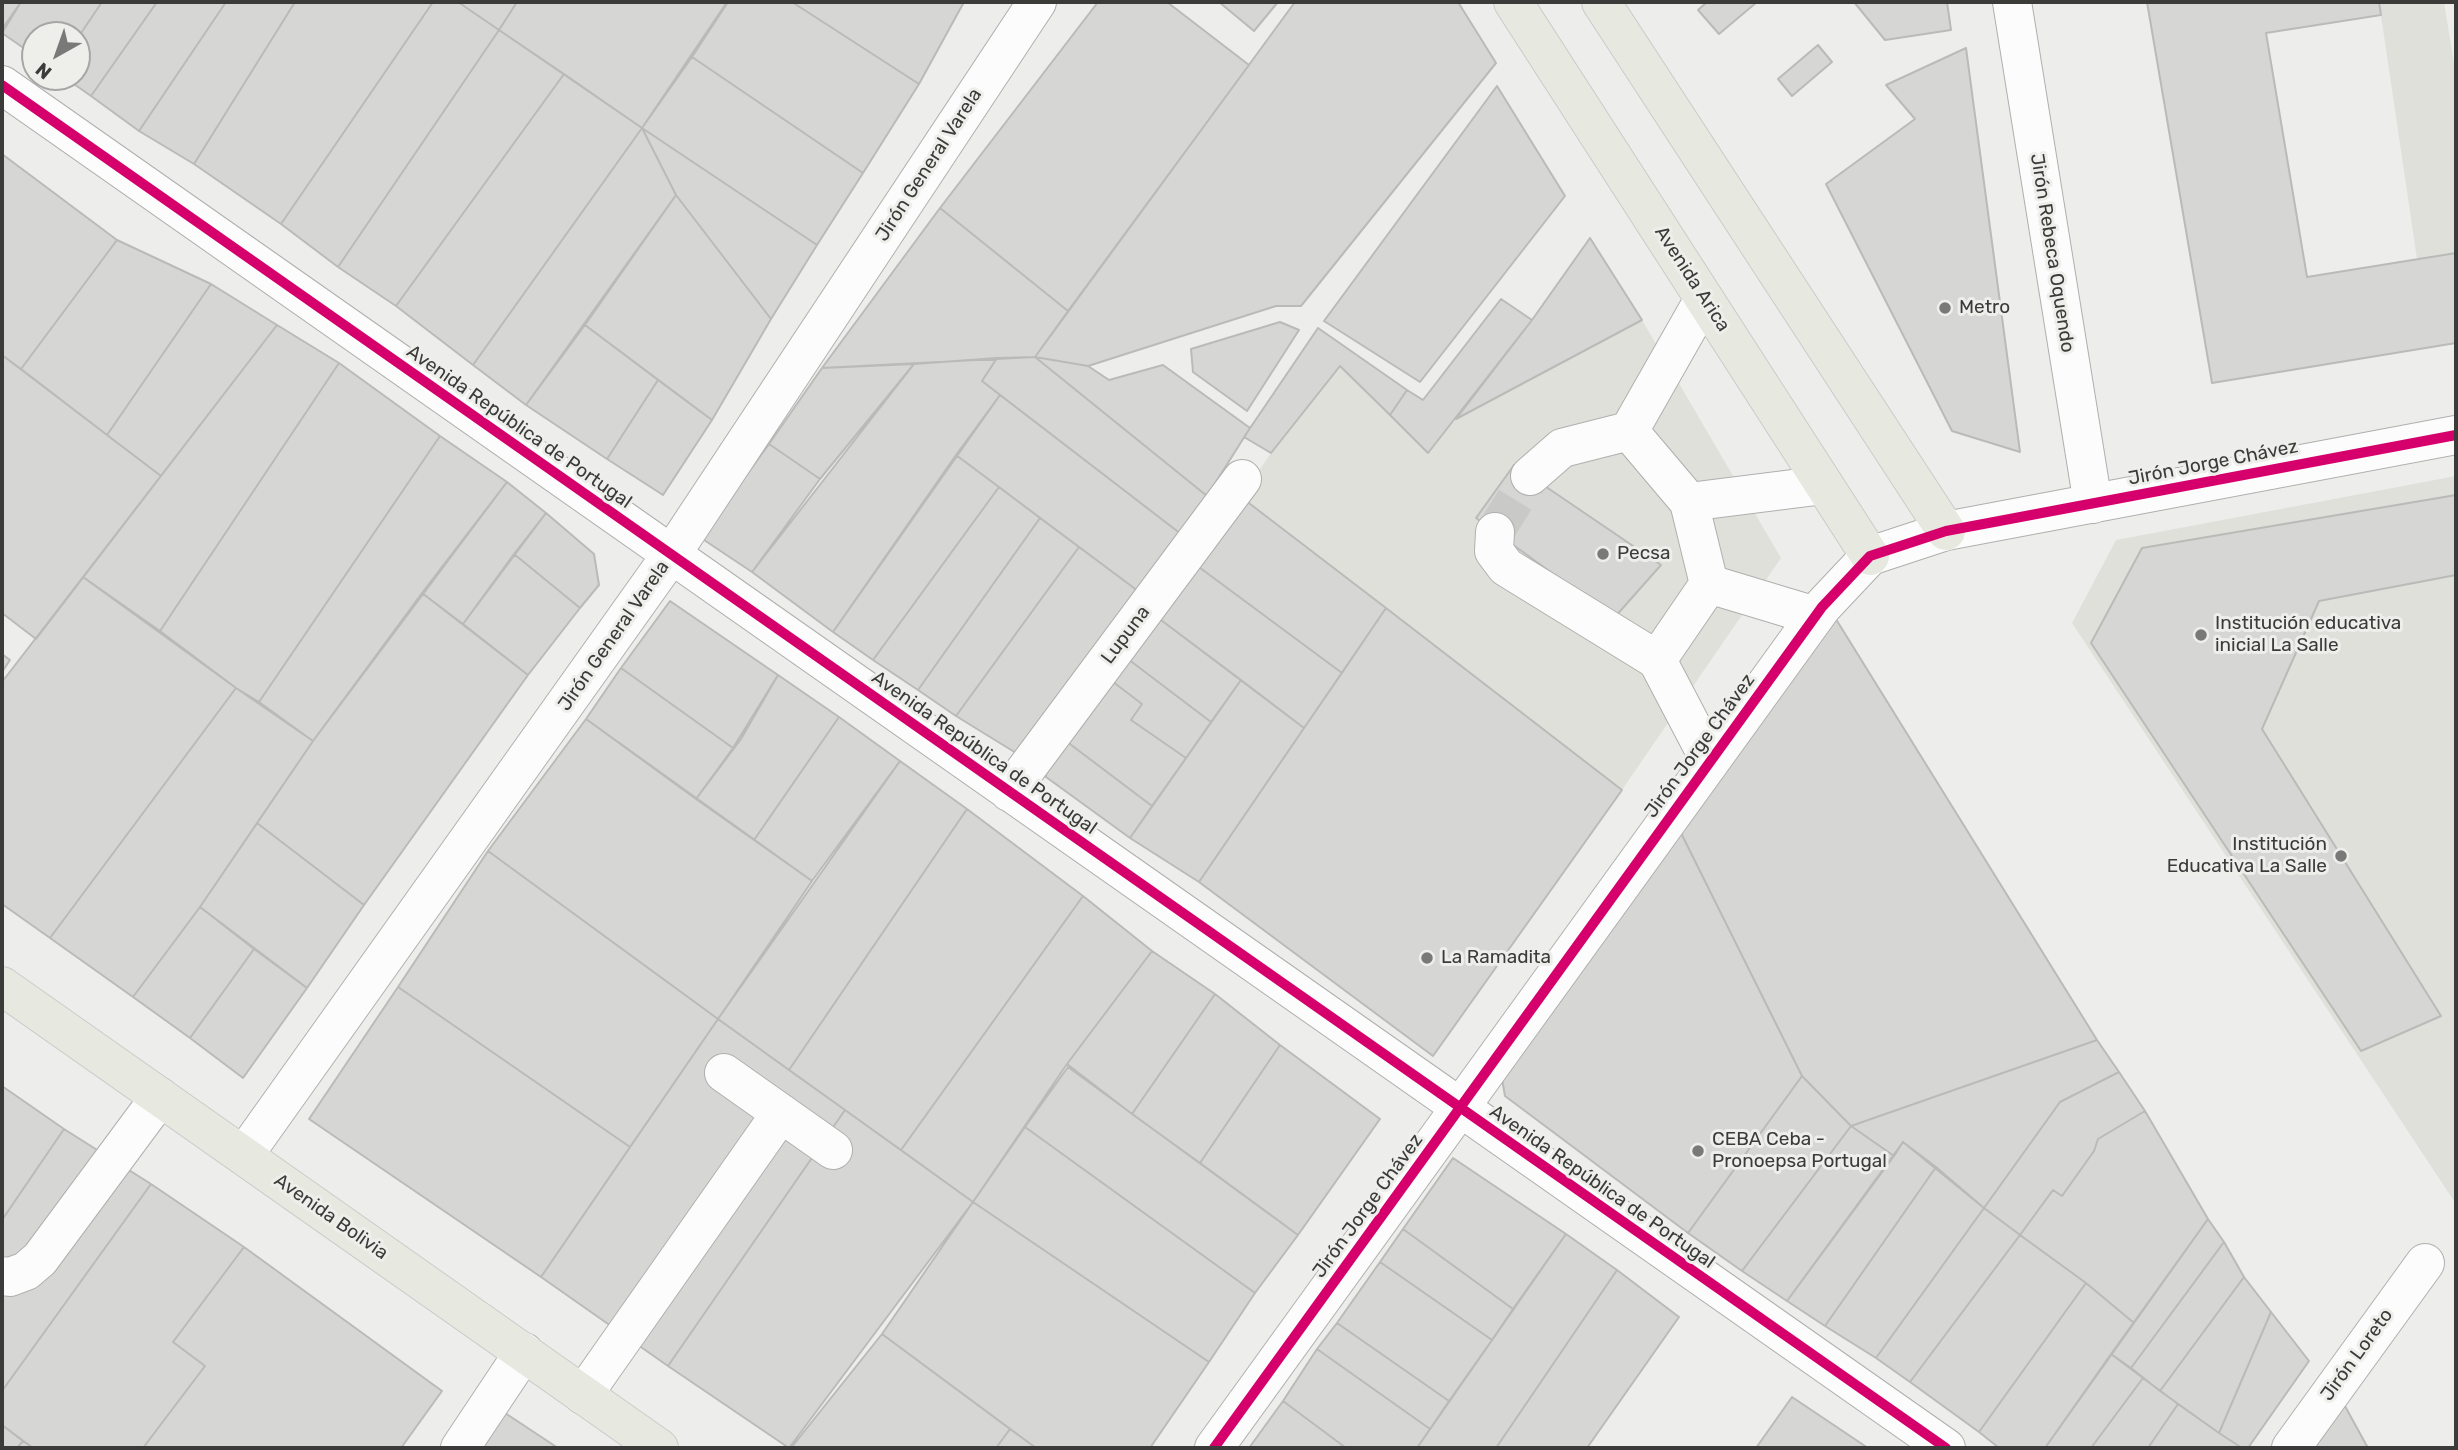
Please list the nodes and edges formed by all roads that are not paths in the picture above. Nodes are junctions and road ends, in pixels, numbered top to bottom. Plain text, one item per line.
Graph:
1 (1037, 2) edge
2 (1513, 2) edge
3 (1601, 2) edge
4 (2012, 2) edge
5 (2, 85) edge
6 (1704, 299) junction
7 (1629, 431) junction
8 (2456, 435) edge
9 (1530, 476) tunnel mouth
10 (1242, 479) dead end
11 (1824, 485) junction
12 (1689, 502) junction
13 (2093, 504) junction
14 (1946, 531) junction
15 (1494, 532) dead end
16 (671, 555) junction
17 (1870, 556) junction
18 (1709, 584) junction
19 (1815, 616) junction
20 (1657, 660) junction
21 (1710, 761) junction
22 (1009, 792) junction
23 (2, 986) edge
24 (724, 1073) dead end
25 (160, 1097) junction
26 (1460, 1108) junction
27 (781, 1114) junction
28 (833, 1150) dead end
29 (244, 1155) junction
30 (2425, 1263) dead end
31 (2, 1276) edge
32 (524, 1352) junction
33 (583, 1395) junction
34 (460, 1448) edge
35 (659, 1448) edge
36 (1214, 1448) edge
37 (1946, 1448) edge
38 (2291, 1448) edge

1 - 16 street, Jirón General Varela
2 - 6 main road, Avenida Arica
3 - 14 main road
4 - 13 street, Jirón Rebeca Oquendo
5 - 16 street, Avenida República de Portugal
6 - 7 street
6 - 11 main road, Avenida Arica
7 - 9 street
7 - 12 street
8 - 13 street, Jirón Jorge Chávez
10 - 22 street, Lupuna
11 - 12 street
11 - 17 main road, Avenida Arica
12 - 18 street
13 - 14 street, Jirón Jorge Chávez
14 - 17 street, Jirón Jorge Chávez
15 - 20 street
16 - 22 street, Avenida República de Portugal
16 - 29 street, Jirón General Varela
17 - 19 street, Jirón Jorge Chávez
18 - 19 street
18 - 20 street
19 - 21 street, Jirón Jorge Chávez
20 - 21 street
21 - 26 street, Jirón Jorge Chávez
22 - 26 street, Avenida República de Portugal
23 - 25 main road, Avenida Bolivia
24 - 27 street
25 - 29 main road, Avenida Bolivia
25 - 31 street
26 - 36 street, Jirón Jorge Chávez
26 - 37 street, Avenida República de Portugal
27 - 28 street
27 - 33 street
29 - 32 main road, Avenida Bolivia
30 - 38 street, Jirón Loreto
32 - 33 main road, Avenida Bolivia
32 - 34 street
33 - 35 main road, Avenida Bolivia

